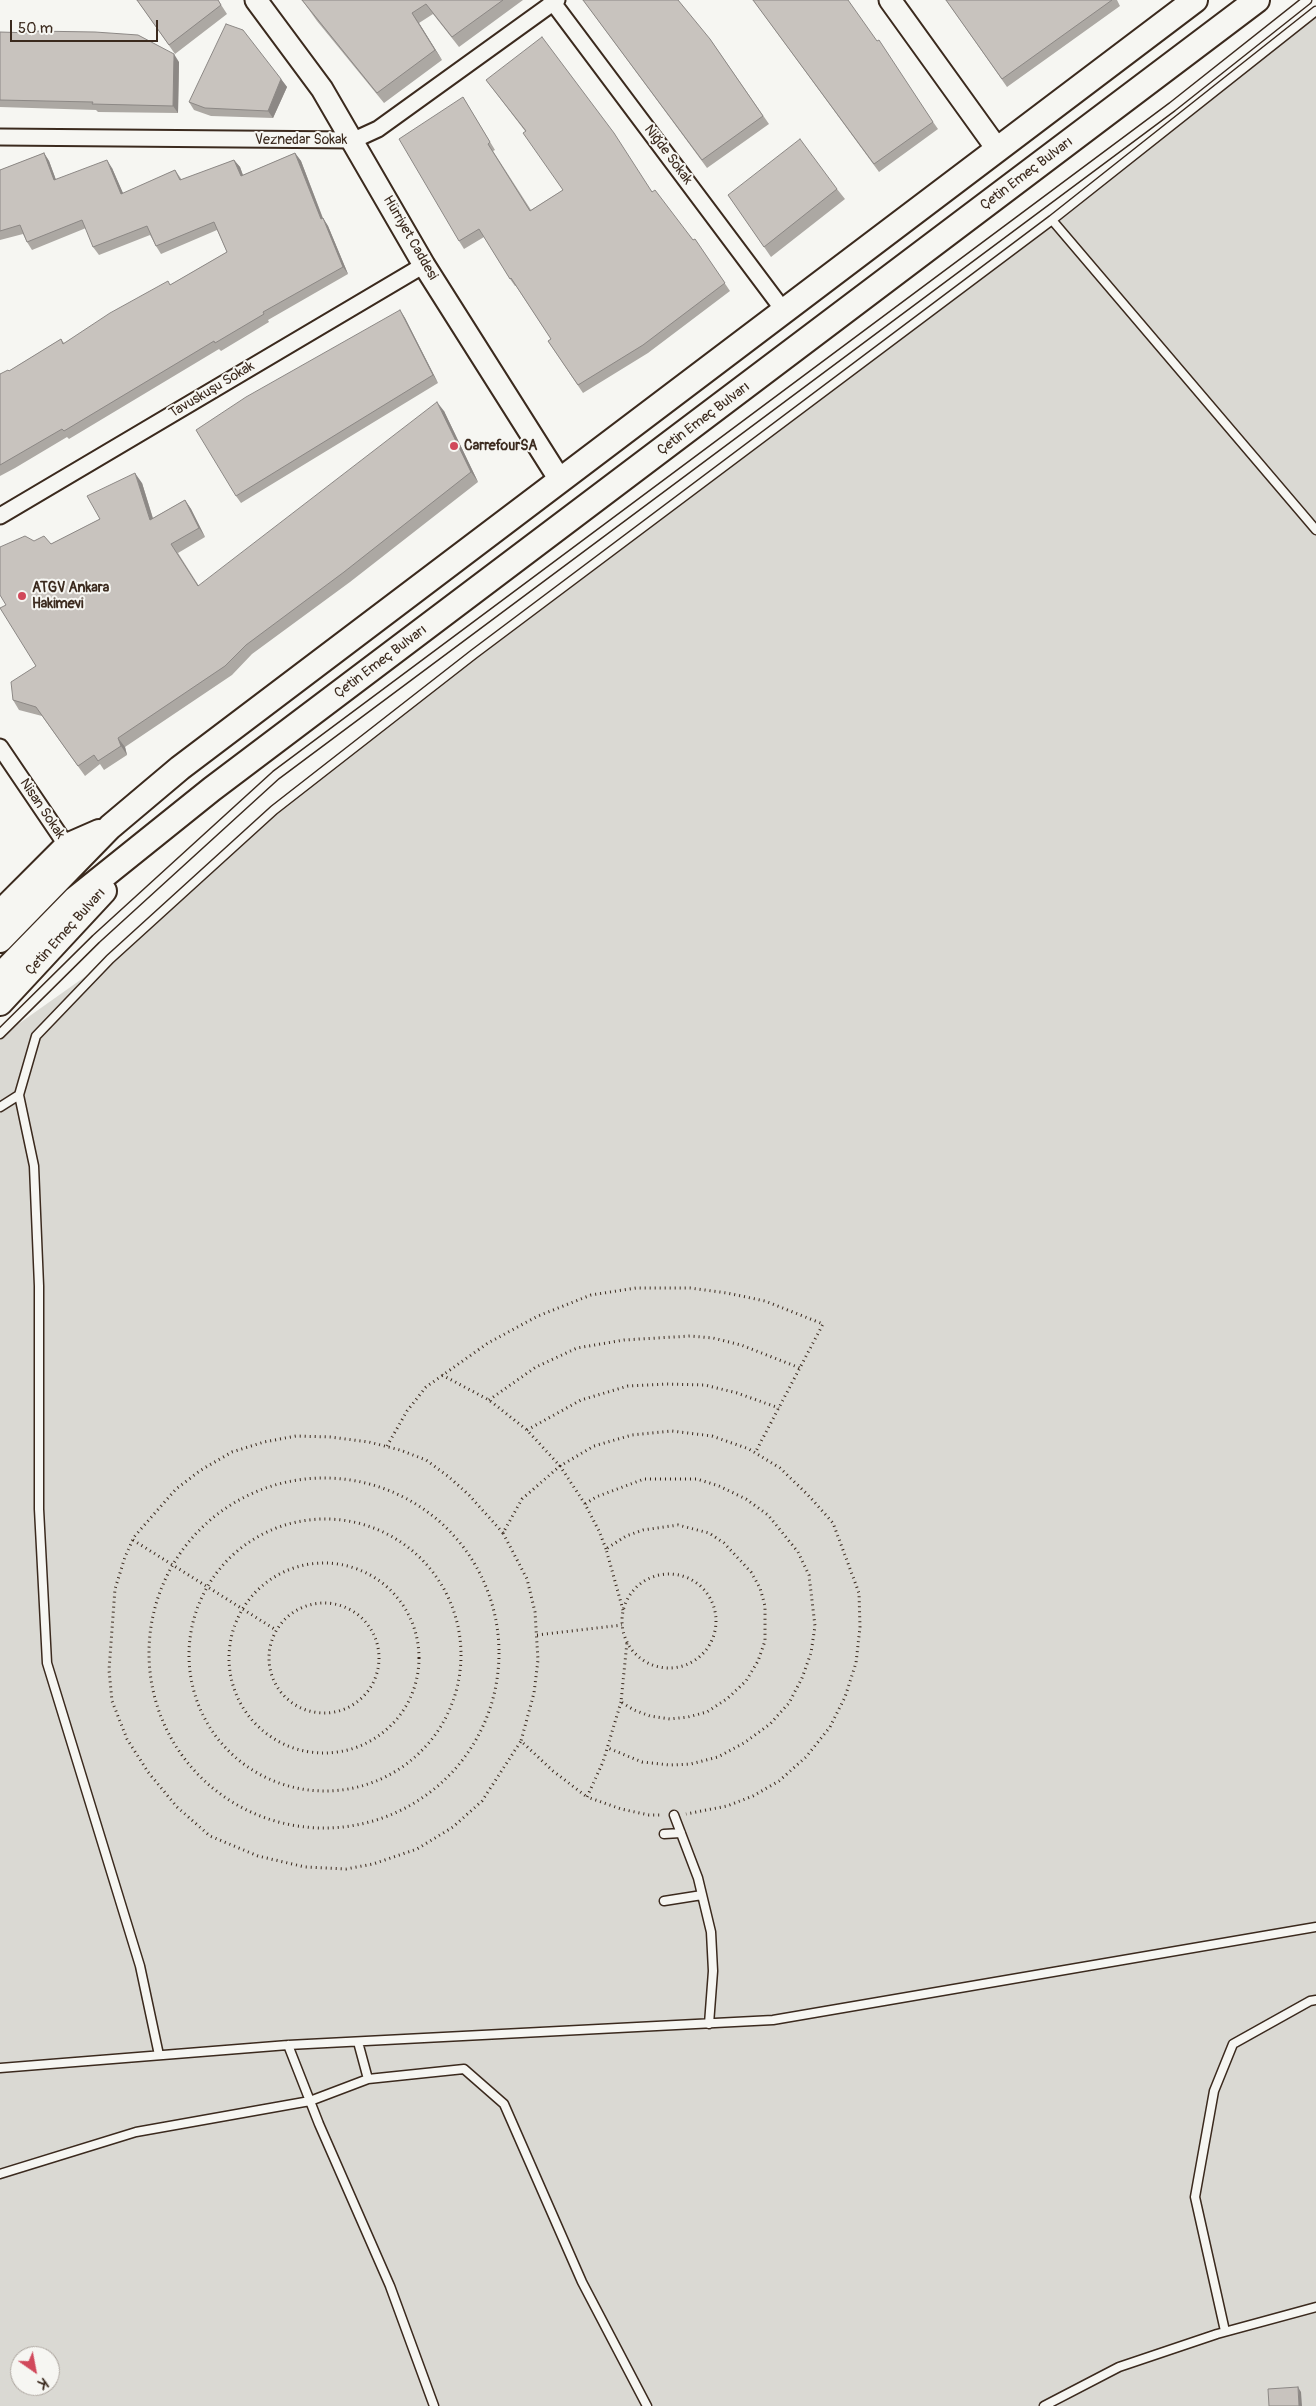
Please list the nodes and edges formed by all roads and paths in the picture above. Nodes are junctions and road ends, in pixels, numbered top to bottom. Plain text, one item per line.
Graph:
1 (256, 0) edge
2 (890, 0) edge
3 (1195, 0) edge
4 (1257, 0) edge
5 (1307, 0) edge
6 (554, 1) edge
7 (1316, 10) edge
8 (0, 137) edge
9 (354, 140) junction
10 (998, 150) junction
11 (1019, 180) junction
12 (1052, 220) junction
13 (424, 265) junction
14 (784, 310) junction
15 (560, 480) junction
16 (0, 516) edge
17 (1316, 530) edge
18 (0, 746) edge
19 (110, 827) junction
20 (151, 837) junction
21 (67, 846) junction
22 (0, 913) edge
23 (0, 940) edge
24 (0, 976) edge
25 (0, 1004) edge
26 (0, 1034) edge
27 (19, 1095) junction
28 (0, 1107) edge
29 (800, 1368) junction
30 (442, 1375) junction
31 (489, 1400) junction
32 (779, 1408) junction
33 (527, 1430) junction
34 (386, 1446) junction
35 (755, 1453) junction
36 (560, 1466) junction
37 (585, 1504) junction
38 (503, 1533) junction
39 (133, 1540) junction
40 (606, 1549) junction
41 (173, 1565) junction
42 (207, 1587) junction
43 (242, 1609) junction
44 (623, 1610) junction
45 (622, 1625) junction
46 (276, 1630) junction
47 (536, 1635) junction
48 (627, 1642) junction
49 (621, 1702) junction
50 (521, 1741) junction
51 (608, 1748) junction
52 (587, 1797) junction
53 (674, 1815) junction
54 (664, 1834) dead end
55 (680, 1834) junction
56 (702, 1895) junction
57 (664, 1901) dead end
58 (1316, 1927) edge
59 (1316, 2000) edge
60 (709, 2024) junction
61 (358, 2042) junction
62 (288, 2045) junction
63 (158, 2055) junction
64 (0, 2068) edge
65 (368, 2079) junction
66 (310, 2101) junction
67 (0, 2174) edge
68 (1316, 2307) edge
69 (1225, 2332) junction
70 (434, 2406) edge
71 (647, 2406) edge
72 (1044, 2406) edge

1 - 9 street, Hürriyet Caddesi
2 - 10 street
3 - 10 main road
4 - 11 main road, Çetin Emeç Bulvarı
5 - 26 lane
6 - 9 street, Veznedar Sokak
6 - 14 street, Niğde Sokak
7 - 12 lane
8 - 9 street, Veznedar Sokak
9 - 13 street, Hürriyet Caddesi
10 - 11 main road
10 - 14 main road
11 - 20 main road, Çetin Emeç Bulvarı
12 - 17 lane
12 - 27 lane
13 - 15 street, Hürriyet Caddesi
13 - 16 street, Tavuskuşu Sokak
14 - 15 main road
15 - 19 main road
18 - 21 street, Nisan Sokak
19 - 21 main road
19 - 23 main road
20 - 24 main road, Çetin Emeç Bulvarı
20 - 25 main road, Çetin Emeç Bulvarı
21 - 22 main road
27 - 28 lane
27 - 63 lane
29 - 30 path
29 - 31 path
29 - 32 path
30 - 31 path
30 - 34 path
31 - 33 path
32 - 33 path
32 - 35 path
33 - 36 path
34 - 38 path
34 - 39 path
35 - 36 path
35 - 53 path
36 - 37 path
36 - 38 path
37 - 40 path
37 - 51 path
38 - 47 path
39 - 41 path
39 - 50 path
40 - 44 path
40 - 49 path
41 - 41 path
41 - 42 path
42 - 42 path
42 - 43 path
43 - 43 path
43 - 46 path
44 - 45 path
44 - 48 path
45 - 47 path
45 - 48 path
46 - 46 path
47 - 50 path
48 - 49 path
49 - 51 path
50 - 52 path
51 - 52 path
52 - 53 path
53 - 55 lane
54 - 55 lane
55 - 56 lane
56 - 57 lane
56 - 60 lane
58 - 60 lane
59 - 69 lane
60 - 61 lane
61 - 62 lane
61 - 65 lane
62 - 63 lane
62 - 66 lane
63 - 64 lane
65 - 66 lane
65 - 71 lane
66 - 67 lane
66 - 70 lane
68 - 69 lane
69 - 72 lane

